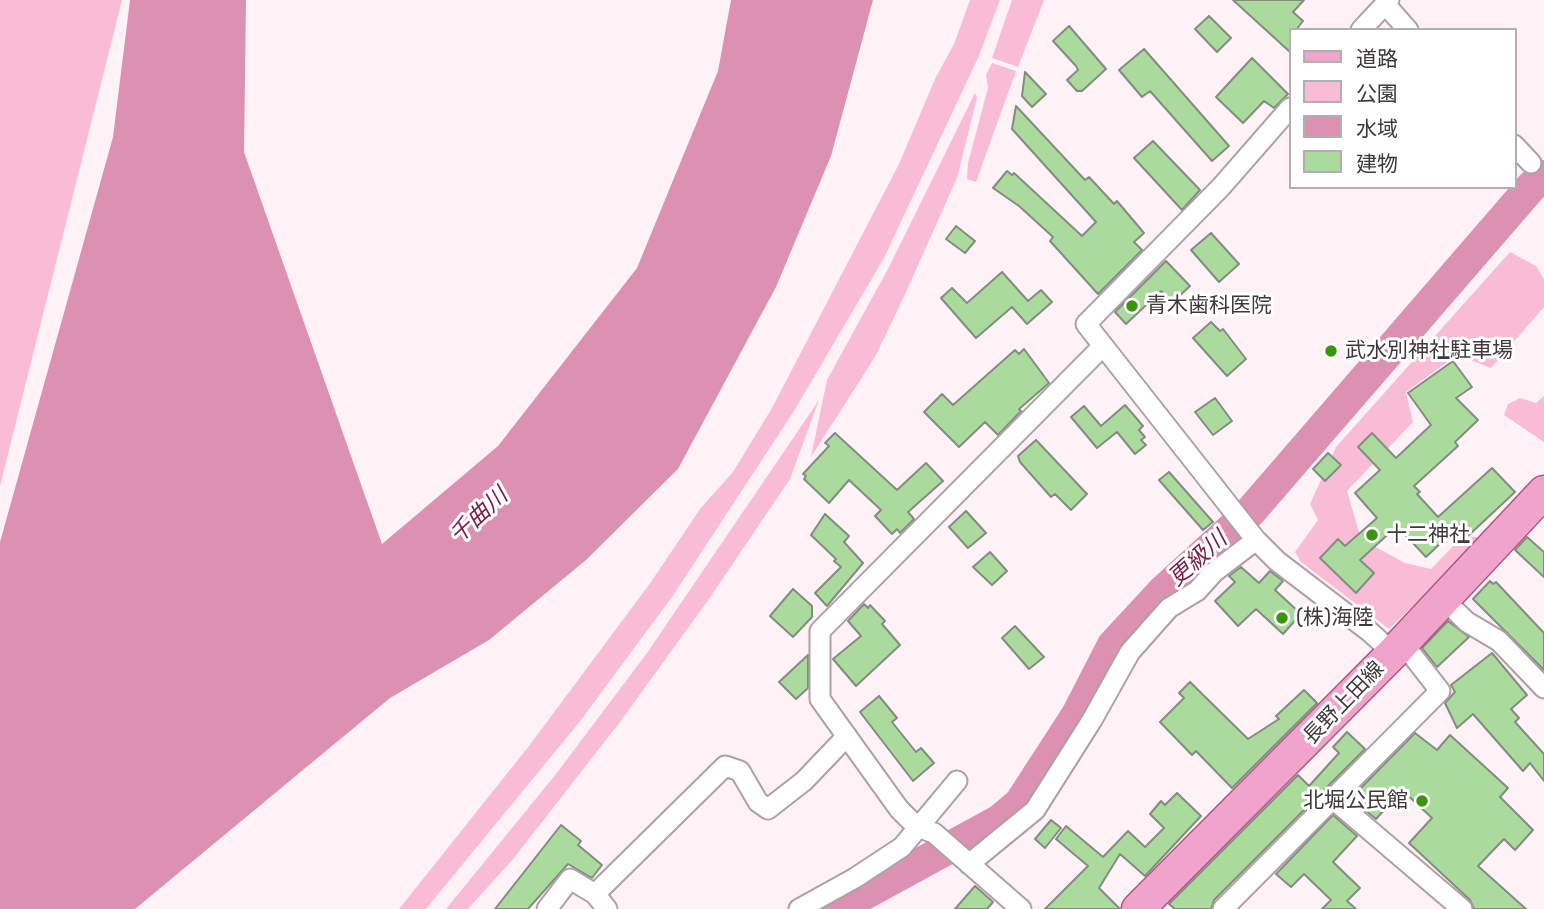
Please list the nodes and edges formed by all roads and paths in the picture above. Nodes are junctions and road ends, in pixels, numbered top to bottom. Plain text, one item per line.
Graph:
1 (1387, 2) edge
2 (1364, 28) edge
3 (1406, 28) edge
4 (1288, 110) edge
5 (1516, 147) edge
6 (1531, 163) dead end
7 (1102, 347) junction
8 (1544, 492) edge
9 (1254, 538) junction
10 (1444, 600) junction
11 (1397, 648) junction
12 (1544, 688) edge
13 (847, 736) junction
14 (957, 781) dead end
15 (1333, 799) junction
16 (926, 831) junction
17 (965, 860) junction
18 (601, 901) edge
19 (1008, 905) edge
20 (547, 909) edge
21 (799, 909) edge
22 (1138, 909) edge
23 (1223, 909) edge
24 (1462, 909) edge

1 - 2 street
1 - 3 street
4 - 7 street
5 - 6 street
7 - 9 street
7 - 13 street
8 - 10 main road, 長野上田線
9 - 11 street
9 - 17 street
10 - 11 main road, 長野上田線
10 - 12 street
11 - 15 street
11 - 22 main road, 長野上田線
13 - 16 street
13 - 18 street
14 - 16 street
15 - 23 street
15 - 24 street
16 - 17 street
16 - 21 street
17 - 19 street
18 - 20 street

